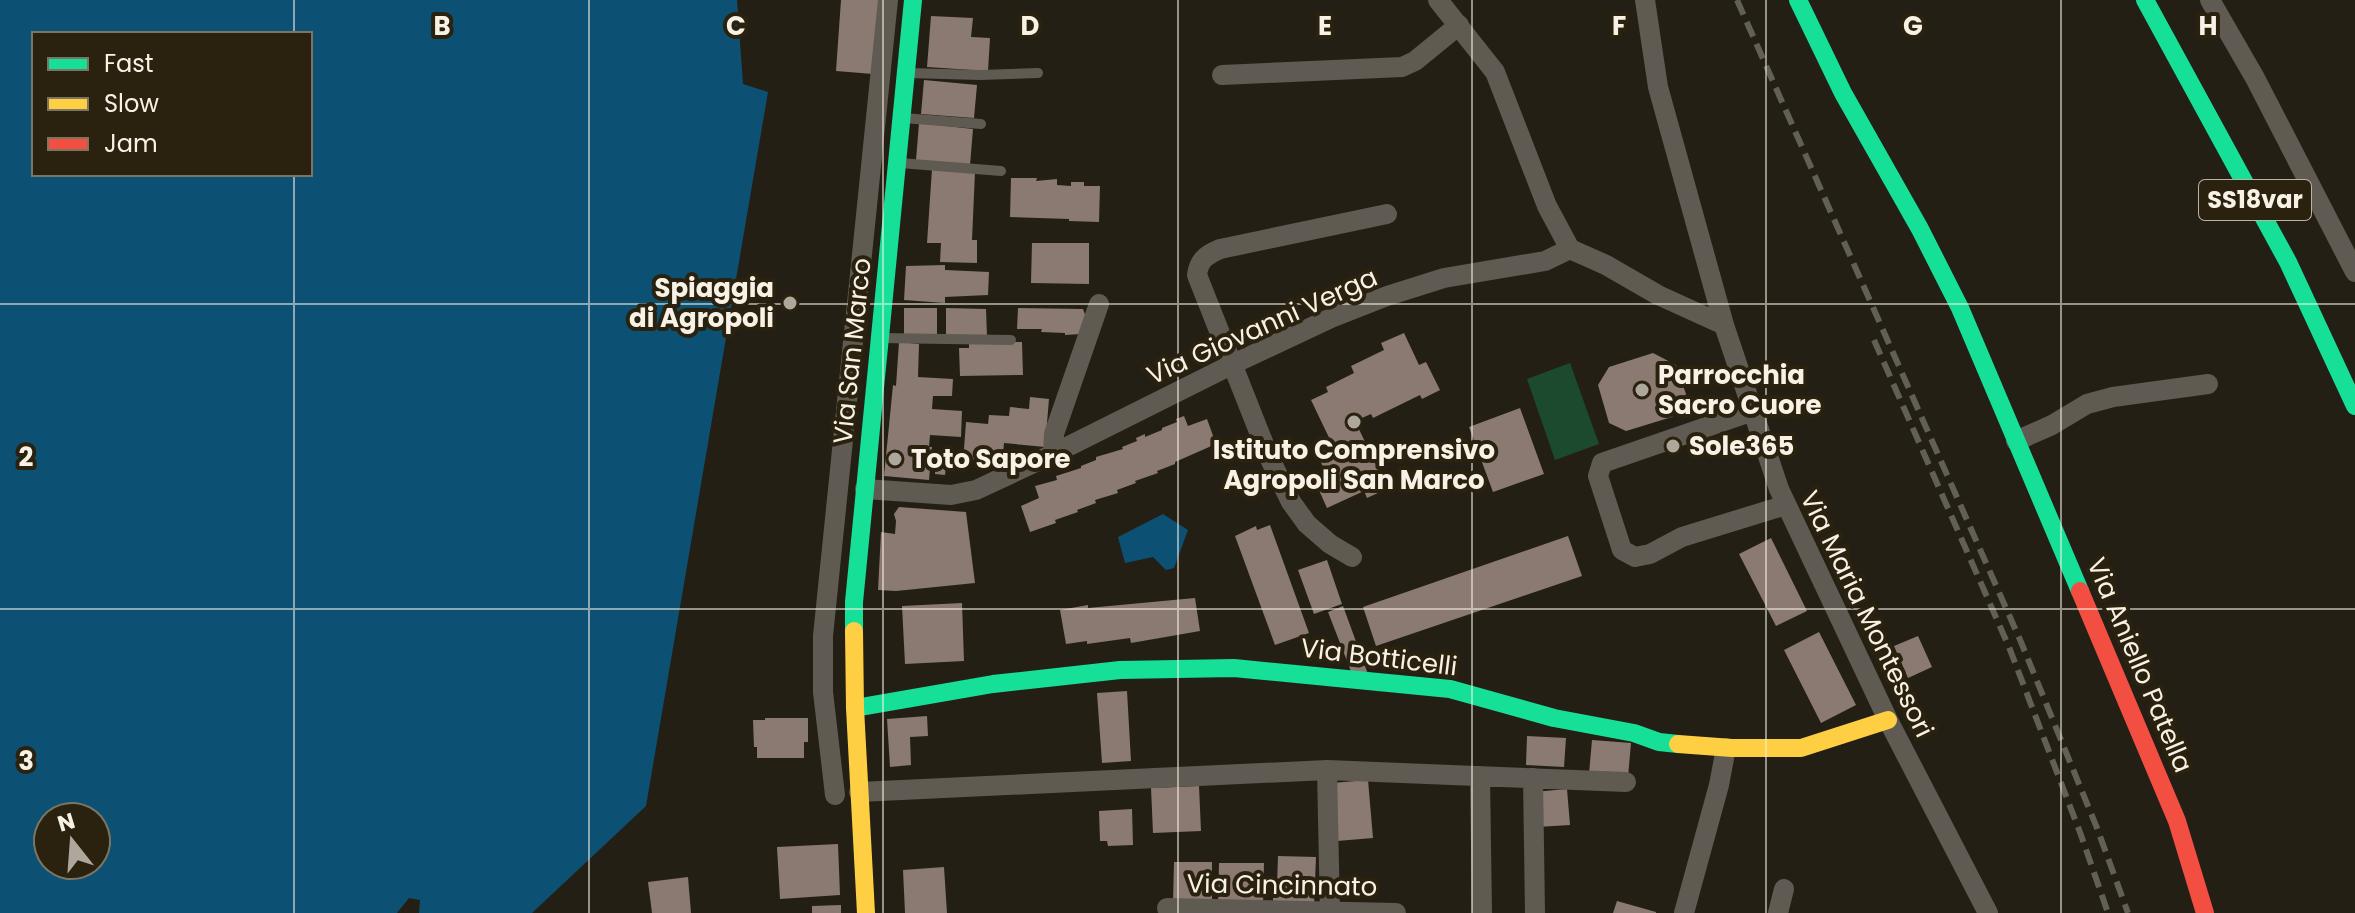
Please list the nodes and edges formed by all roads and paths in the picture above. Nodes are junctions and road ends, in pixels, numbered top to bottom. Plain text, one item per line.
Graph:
1 (888, 0) edge
2 (913, 0) edge
3 (1438, 0) edge
4 (1645, 0) edge
5 (1798, 0) edge
6 (2145, 0) edge
7 (2210, 0) edge
8 (1459, 25) junction
9 (905, 73) junction
10 (1038, 73) dead end
11 (1222, 75) dead end
12 (901, 118) junction
13 (981, 124) dead end
14 (898, 163) junction
15 (1001, 171) dead end
16 (1387, 214) dead end
17 (1570, 249) junction
18 (2355, 272) edge
19 (1099, 304) dead end
20 (1724, 325) junction
21 (879, 338) junction
22 (1011, 340) dead end
23 (1233, 364) junction
24 (2208, 384) dead end
25 (2355, 406) edge
26 (1753, 411) junction
27 (2016, 441) junction
28 (1053, 454) junction
29 (865, 489) junction
30 (1786, 505) junction
31 (1352, 557) dead end
32 (855, 708) junction
33 (1888, 720) junction
34 (1726, 748) junction
35 (1327, 770) junction
36 (1480, 776) junction
37 (1533, 778) junction
38 (1626, 782) dead end
39 (859, 792) junction
40 (835, 795) dead end
41 (1784, 889) dead end
42 (1167, 908) dead end
43 (1330, 912) edge
44 (866, 913) edge
45 (1396, 913) edge
46 (1482, 913) edge
47 (1535, 913) edge
48 (1684, 913) edge
49 (1778, 913) edge
50 (1988, 913) edge
51 (2205, 913) edge

1 - 40 street
2 - 9 main road, Via San Marco
3 - 8 street
4 - 20 street, Via Maria Montessori
5 - 27 main road, Via Aniello Patella
6 - 25 main road, SS18var
7 - 18 street
8 - 11 street
8 - 17 street
9 - 10 lane
9 - 12 main road, Via San Marco
12 - 13 lane
12 - 14 main road, Via San Marco
14 - 15 lane
14 - 21 main road, Via San Marco
16 - 23 street
17 - 20 street
17 - 23 street, Via Giovanni Verga
19 - 28 street
20 - 26 street, Via Maria Montessori
21 - 22 lane
21 - 29 main road, Via San Marco
23 - 28 street, Via Giovanni Verga
23 - 31 street
24 - 27 street
26 - 30 street, Via Maria Montessori
26 - 30 street
27 - 51 main road, Via Aniello Patella
28 - 29 street, Via Giovanni Verga
29 - 32 main road, Via San Marco
30 - 33 street, Via Maria Montessori
32 - 34 main road, Via Botticelli
32 - 39 main road, Via San Marco
33 - 34 main road, Via Botticelli
33 - 50 street, Via Maria Montessori
34 - 48 street
35 - 36 street
35 - 39 street
35 - 43 street
36 - 37 street
36 - 46 street
37 - 38 street
37 - 47 street
39 - 44 main road, Via San Marco
41 - 49 street
42 - 43 street, Via Cincinnato
43 - 45 street, Via Cincinnato

